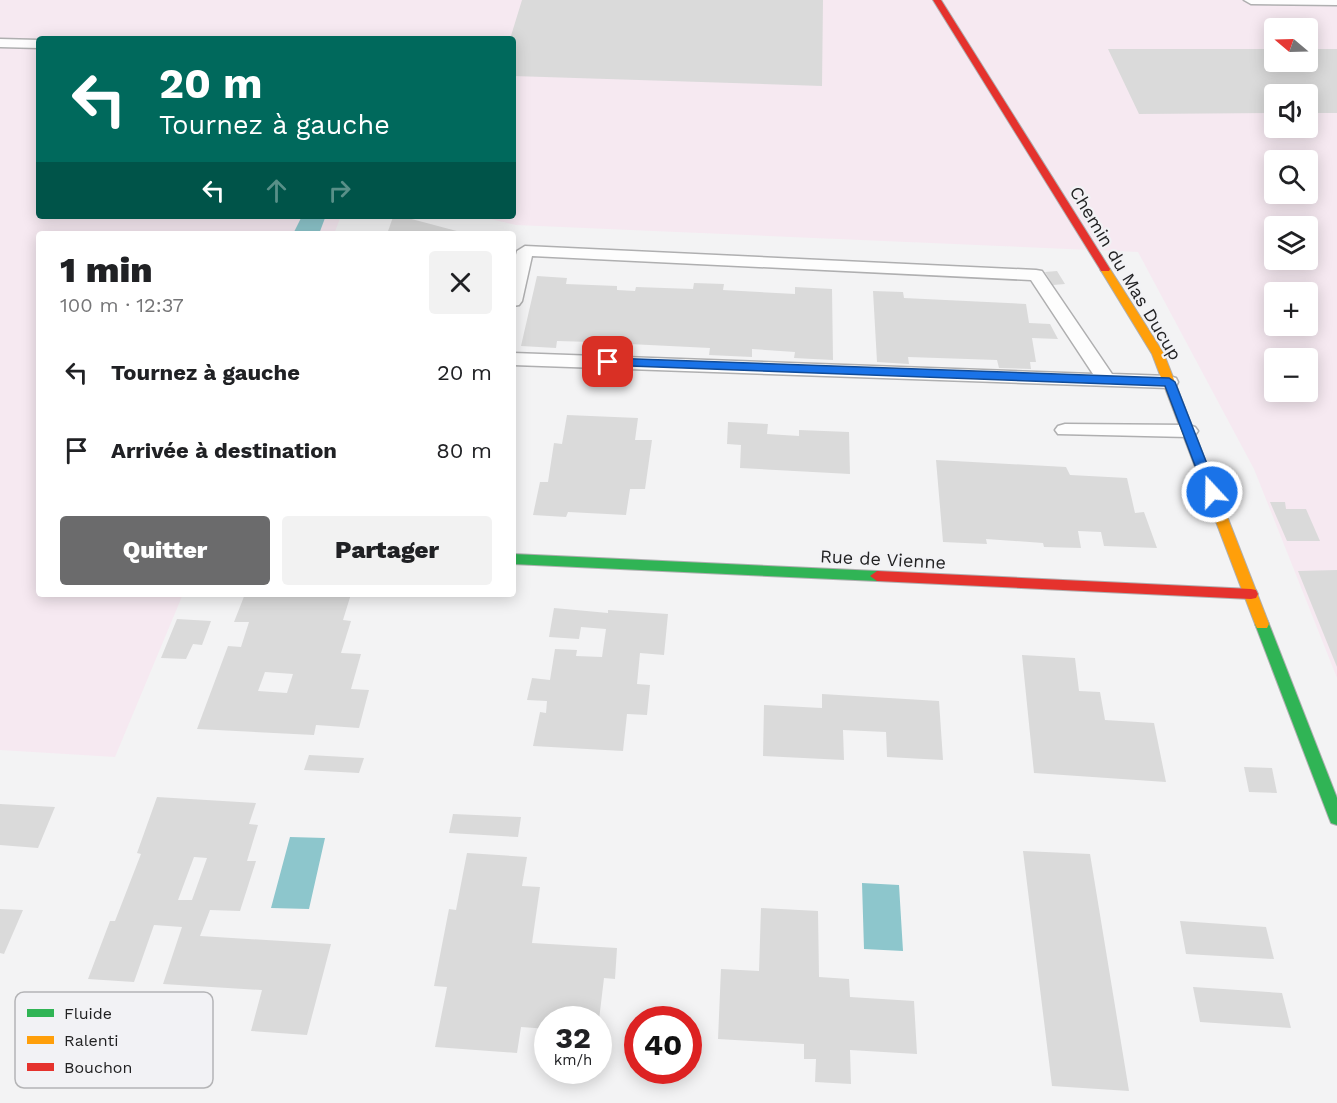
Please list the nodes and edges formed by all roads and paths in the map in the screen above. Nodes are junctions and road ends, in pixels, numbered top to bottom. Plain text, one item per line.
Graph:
1 (937, 0) edge
2 (1251, 0) edge
3 (1337, 1) edge
4 (0, 43) edge
5 (36, 44) edge
6 (516, 288) edge
7 (516, 359) edge
8 (1107, 380) junction
9 (1169, 382) junction
10 (1065, 430) dead end
11 (1188, 431) junction
12 (516, 559) edge
13 (1251, 594) junction
14 (1337, 818) edge

1 - 9 street, Chemin du Mas Ducup
2 - 3 lane
4 - 5 lane
6 - 8 lane
7 - 8 lane
8 - 9 lane
9 - 11 street, Chemin du Mas Ducup
10 - 11 lane
11 - 13 street, Chemin du Mas Ducup
12 - 13 street, Rue de Vienne
13 - 14 street, Chemin du Mas Ducup

